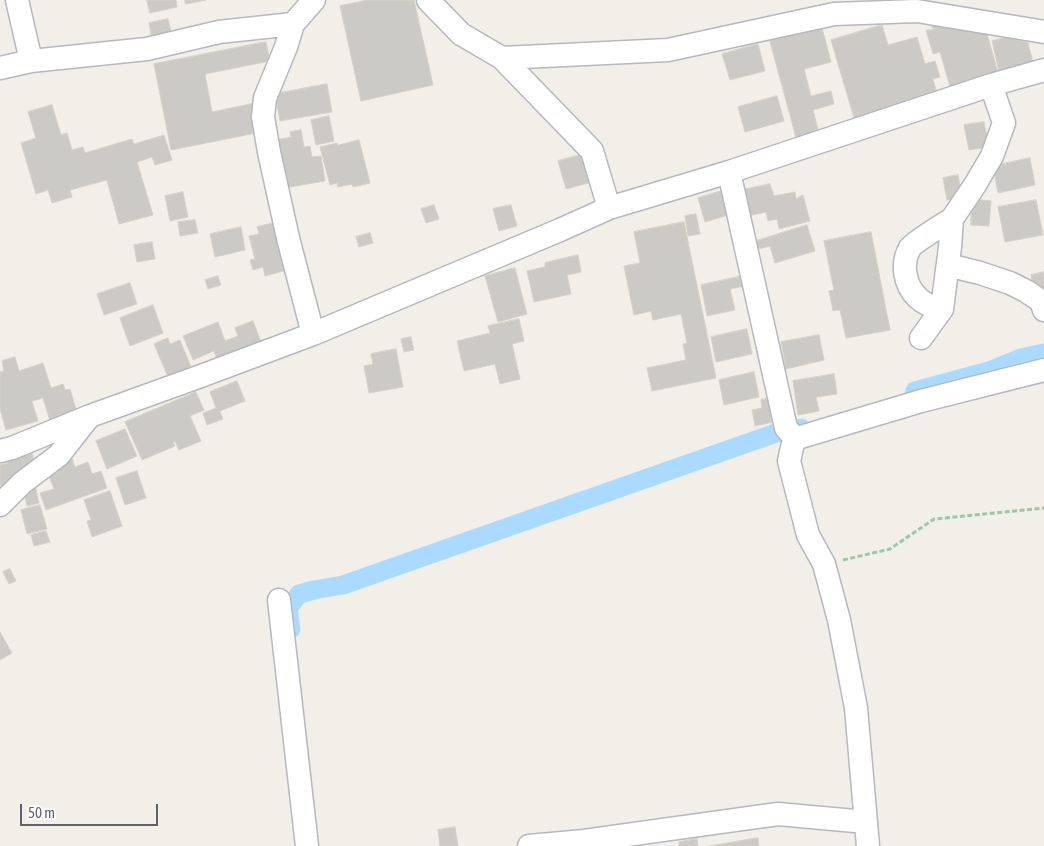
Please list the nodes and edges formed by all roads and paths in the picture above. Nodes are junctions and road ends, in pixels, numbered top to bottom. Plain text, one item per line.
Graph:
1 (17, 0) edge
2 (314, 0) edge
3 (428, 0) edge
4 (293, 24) junction
5 (1044, 32) edge
6 (502, 58) junction
7 (31, 61) junction
8 (0, 68) edge
9 (1044, 70) edge
10 (991, 85) junction
11 (728, 172) junction
12 (609, 208) junction
13 (952, 219) junction
14 (948, 266) junction
15 (942, 309) junction
16 (1044, 310) edge
17 (313, 334) junction
18 (921, 338) dead end
19 (1044, 370) edge
20 (90, 416) junction
21 (791, 435) junction
22 (4, 444) edge
23 (0, 505) edge
24 (1044, 508) edge
25 (824, 564) junction
26 (279, 600) dead end
27 (866, 822) junction
28 (307, 846) edge
29 (529, 846) edge
30 (868, 846) edge

1 - 7 street
2 - 4 street
3 - 6 street
4 - 7 street
4 - 17 street
5 - 6 street
6 - 12 street
7 - 8 street
9 - 10 street
10 - 11 street
10 - 13 street
11 - 12 street
11 - 21 street
12 - 17 street
13 - 14 street
13 - 15 street
14 - 15 street
14 - 16 street
15 - 18 street
17 - 20 street
19 - 21 street
20 - 22 street
20 - 23 street
21 - 25 street
24 - 25 path
25 - 27 street
26 - 28 street
27 - 29 street
27 - 30 street

